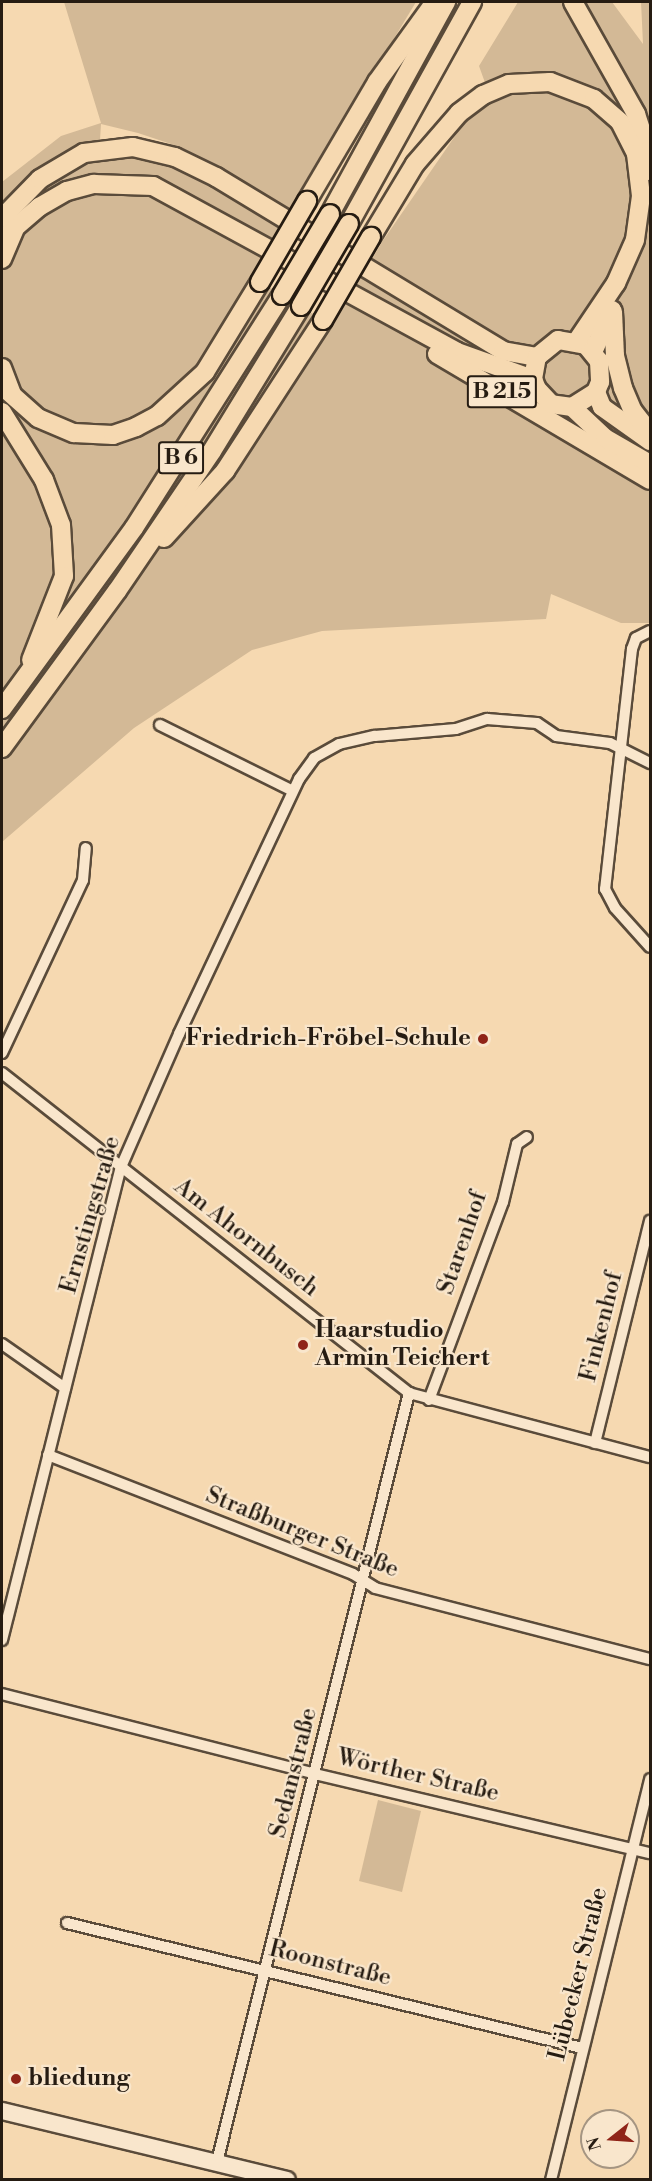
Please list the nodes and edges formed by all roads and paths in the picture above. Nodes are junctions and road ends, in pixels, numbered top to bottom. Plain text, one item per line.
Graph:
1 (435, 2) edge
2 (446, 2) edge
3 (472, 2) edge
4 (573, 2) edge
5 (651, 191) edge
6 (651, 199) edge
7 (6, 229) edge
8 (2, 259) edge
9 (311, 275) junction
10 (614, 306) junction
11 (577, 340) junction
12 (593, 352) junction
13 (537, 357) junction
14 (2, 368) edge
15 (533, 379) junction
16 (7, 390) edge
17 (596, 392) junction
18 (572, 407) junction
19 (2, 412) edge
20 (651, 433) edge
21 (651, 441) edge
22 (651, 464) edge
23 (651, 480) edge
24 (117, 591) junction
25 (651, 631) edge
26 (19, 686) junction
27 (2, 710) edge
28 (160, 725) dead end
29 (621, 747) junction
30 (2, 748) edge
31 (651, 763) edge
32 (293, 791) junction
33 (86, 848) dead end
34 (651, 947) edge
35 (2, 1053) edge
36 (2, 1073) edge
37 (526, 1137) dead end
38 (121, 1167) junction
39 (651, 1221) edge
40 (2, 1344) edge
41 (65, 1388) junction
42 (409, 1393) junction
43 (429, 1400) junction
44 (595, 1443) junction
45 (48, 1455) junction
46 (651, 1457) edge
47 (363, 1581) junction
48 (2, 1640) edge
49 (651, 1659) edge
50 (2, 1694) edge
51 (315, 1774) junction
52 (651, 1779) edge
53 (633, 1848) junction
54 (651, 1853) edge
55 (67, 1923) dead end
56 (266, 1969) junction
57 (582, 2048) junction
58 (2, 2111) edge
59 (217, 2162) junction
60 (286, 2180) edge
61 (551, 2180) edge

1 - 16 main road, bridge
2 - 26 main road, B 6, bridge
3 - 24 main road, B 6, bridge
4 - 5 main road
6 - 10 main road
7 - 8 main road
7 - 9 main road, B 215
7 - 13 main road, B 215
9 - 15 main road, B 215
9 - 23 main road, B 215
10 - 12 main road
10 - 20 main road
11 - 12 main road
11 - 13 main road, B 215
11 - 24 main road, bridge
12 - 17 main road
13 - 15 main road, B 215
14 - 16 main road
15 - 18 main road, B 215
17 - 18 main road, B 215
17 - 21 main road
18 - 22 main road, B 215
19 - 26 main road
24 - 30 main road, B 6
25 - 29 street
26 - 27 main road, B 6
28 - 32 street
29 - 31 street, Ernstingstraße
29 - 32 street, Ernstingstraße
29 - 34 street
32 - 38 street, Ernstingstraße
33 - 35 street
36 - 38 street, Am Ahornbusch
37 - 43 street, Starenhof
38 - 41 street, Ernstingstraße
38 - 42 street, Am Ahornbusch
39 - 44 street, Finkenhof
40 - 41 street
41 - 45 street, Ernstingstraße
42 - 43 street, Am Ahornbusch
42 - 47 street, Sedanstraße
43 - 44 street, Am Ahornbusch
44 - 46 street, Am Ahornbusch
45 - 47 street, Straßburger Straße
45 - 48 street, Ernstingstraße
47 - 49 street, Straßburger Straße
47 - 51 street, Sedanstraße
50 - 51 street, Wörther Straße
51 - 53 street, Wörther Straße
51 - 56 street, Sedanstraße
52 - 53 street, Lübecker Straße
53 - 54 street, Wörther Straße
53 - 57 street, Lübecker Straße
55 - 56 street, Roonstraße
56 - 57 street, Roonstraße
56 - 59 street, Sedanstraße
57 - 61 street, Lübecker Straße
58 - 59 main road
59 - 60 main road

